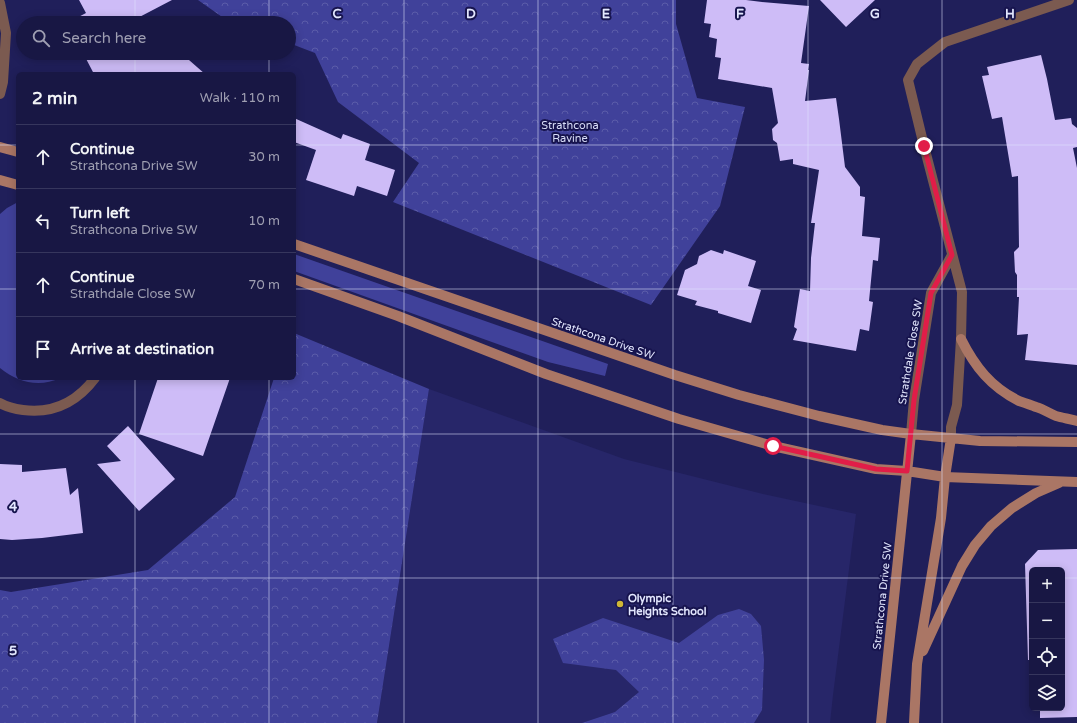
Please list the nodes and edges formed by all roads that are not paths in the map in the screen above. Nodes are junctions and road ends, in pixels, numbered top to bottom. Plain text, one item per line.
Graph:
1 (1069, 0) edge
2 (0, 4) edge
3 (0, 94) edge
4 (0, 147) edge
5 (16, 151) edge
6 (0, 180) edge
7 (16, 184) edge
8 (296, 245) edge
9 (952, 255) junction
10 (296, 280) edge
11 (961, 339) junction
12 (94, 380) edge
13 (0, 403) edge
14 (1077, 421) edge
15 (911, 434) junction
16 (951, 438) junction
17 (1077, 442) edge
18 (907, 471) junction
19 (945, 477) junction
20 (1061, 482) junction
21 (1077, 482) edge
22 (917, 664) junction
23 (881, 723) edge
24 (914, 723) edge

1 - 9 street
2 - 3 street
4 - 5 street
6 - 7 street
8 - 15 street, Strathcona Drive SW
9 - 11 street
9 - 15 street, Strathdale Close SW
10 - 18 street
11 - 14 street
11 - 16 street
12 - 13 street
15 - 16 street, Strathcona Drive SW
15 - 18 street, Strathcona Drive SW
16 - 17 street, Strathcona Drive SW
16 - 19 street
18 - 19 street
18 - 23 street, Strathcona Drive SW
19 - 20 street
19 - 22 street
20 - 21 street
20 - 22 street
22 - 24 street

